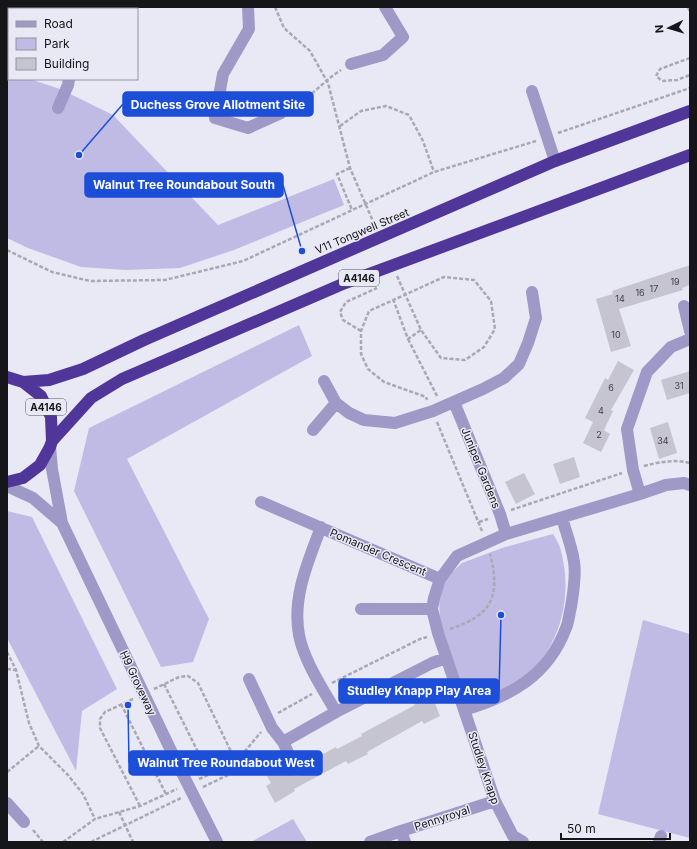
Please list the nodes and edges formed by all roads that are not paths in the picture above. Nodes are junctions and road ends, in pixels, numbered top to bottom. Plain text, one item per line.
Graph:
1 (248, 7) edge
2 (385, 7) edge
3 (351, 64) road end
4 (68, 82) edge
5 (532, 91) dead end
6 (58, 108) dead end
7 (690, 111) edge
8 (281, 113) road end
9 (690, 155) edge
10 (556, 161) junction
11 (532, 292) dead end
12 (684, 306) dead end
13 (690, 331) edge
14 (690, 339) edge
15 (12, 377) edge
16 (324, 381) dead end
17 (336, 402) junction
18 (443, 407) junction
19 (313, 430) dead end
20 (51, 444) junction
21 (7, 482) edge
22 (690, 485) edge
23 (7, 486) edge
24 (640, 494) junction
25 (261, 502) dead end
26 (562, 518) junction
27 (62, 523) junction
28 (321, 528) junction
29 (506, 534) junction
30 (440, 578) junction
31 (361, 609) dead end
32 (432, 609) junction
33 (446, 658) junction
34 (249, 679) dead end
35 (464, 710) junction
36 (336, 712) junction
37 (283, 742) junction
38 (296, 769) dead end
39 (495, 801) junction
40 (7, 803) edge
41 (24, 822) dead end
42 (403, 837) edge
43 (217, 842) edge
44 (370, 842) edge
45 (523, 842) edge

1 - 8 street
2 - 3 street
4 - 6 street
5 - 10 street
7 - 10 highway, V11 Tongwell Street / A4146
9 - 20 highway, A4146
10 - 15 highway, V11 Tongwell Street / A4146
11 - 18 street
12 - 13 street
14 - 24 street
15 - 20 highway, A4146
16 - 17 street
17 - 18 street
17 - 19 street
18 - 29 street, Juniper Gardens
20 - 21 highway, A4146
20 - 27 street, H9 Groveway
22 - 24 street, Studley Knapp
23 - 27 street, H9 Groveway
24 - 26 street, Studley Knapp
25 - 28 street
26 - 29 street, Studley Knapp
26 - 35 street
27 - 43 street, H9 Groveway
28 - 30 street, Pomander Crescent
28 - 36 street, Pomander Crescent
29 - 30 street, Studley Knapp
30 - 32 street, Studley Knapp
31 - 32 street
32 - 33 street, Studley Knapp
33 - 35 street, Studley Knapp
33 - 36 street
34 - 37 street
35 - 39 street, Studley Knapp
36 - 37 street
37 - 38 street
39 - 42 street, Pennyroyal
39 - 45 street, Studley Knapp
40 - 41 street
42 - 44 street, Pennyroyal

